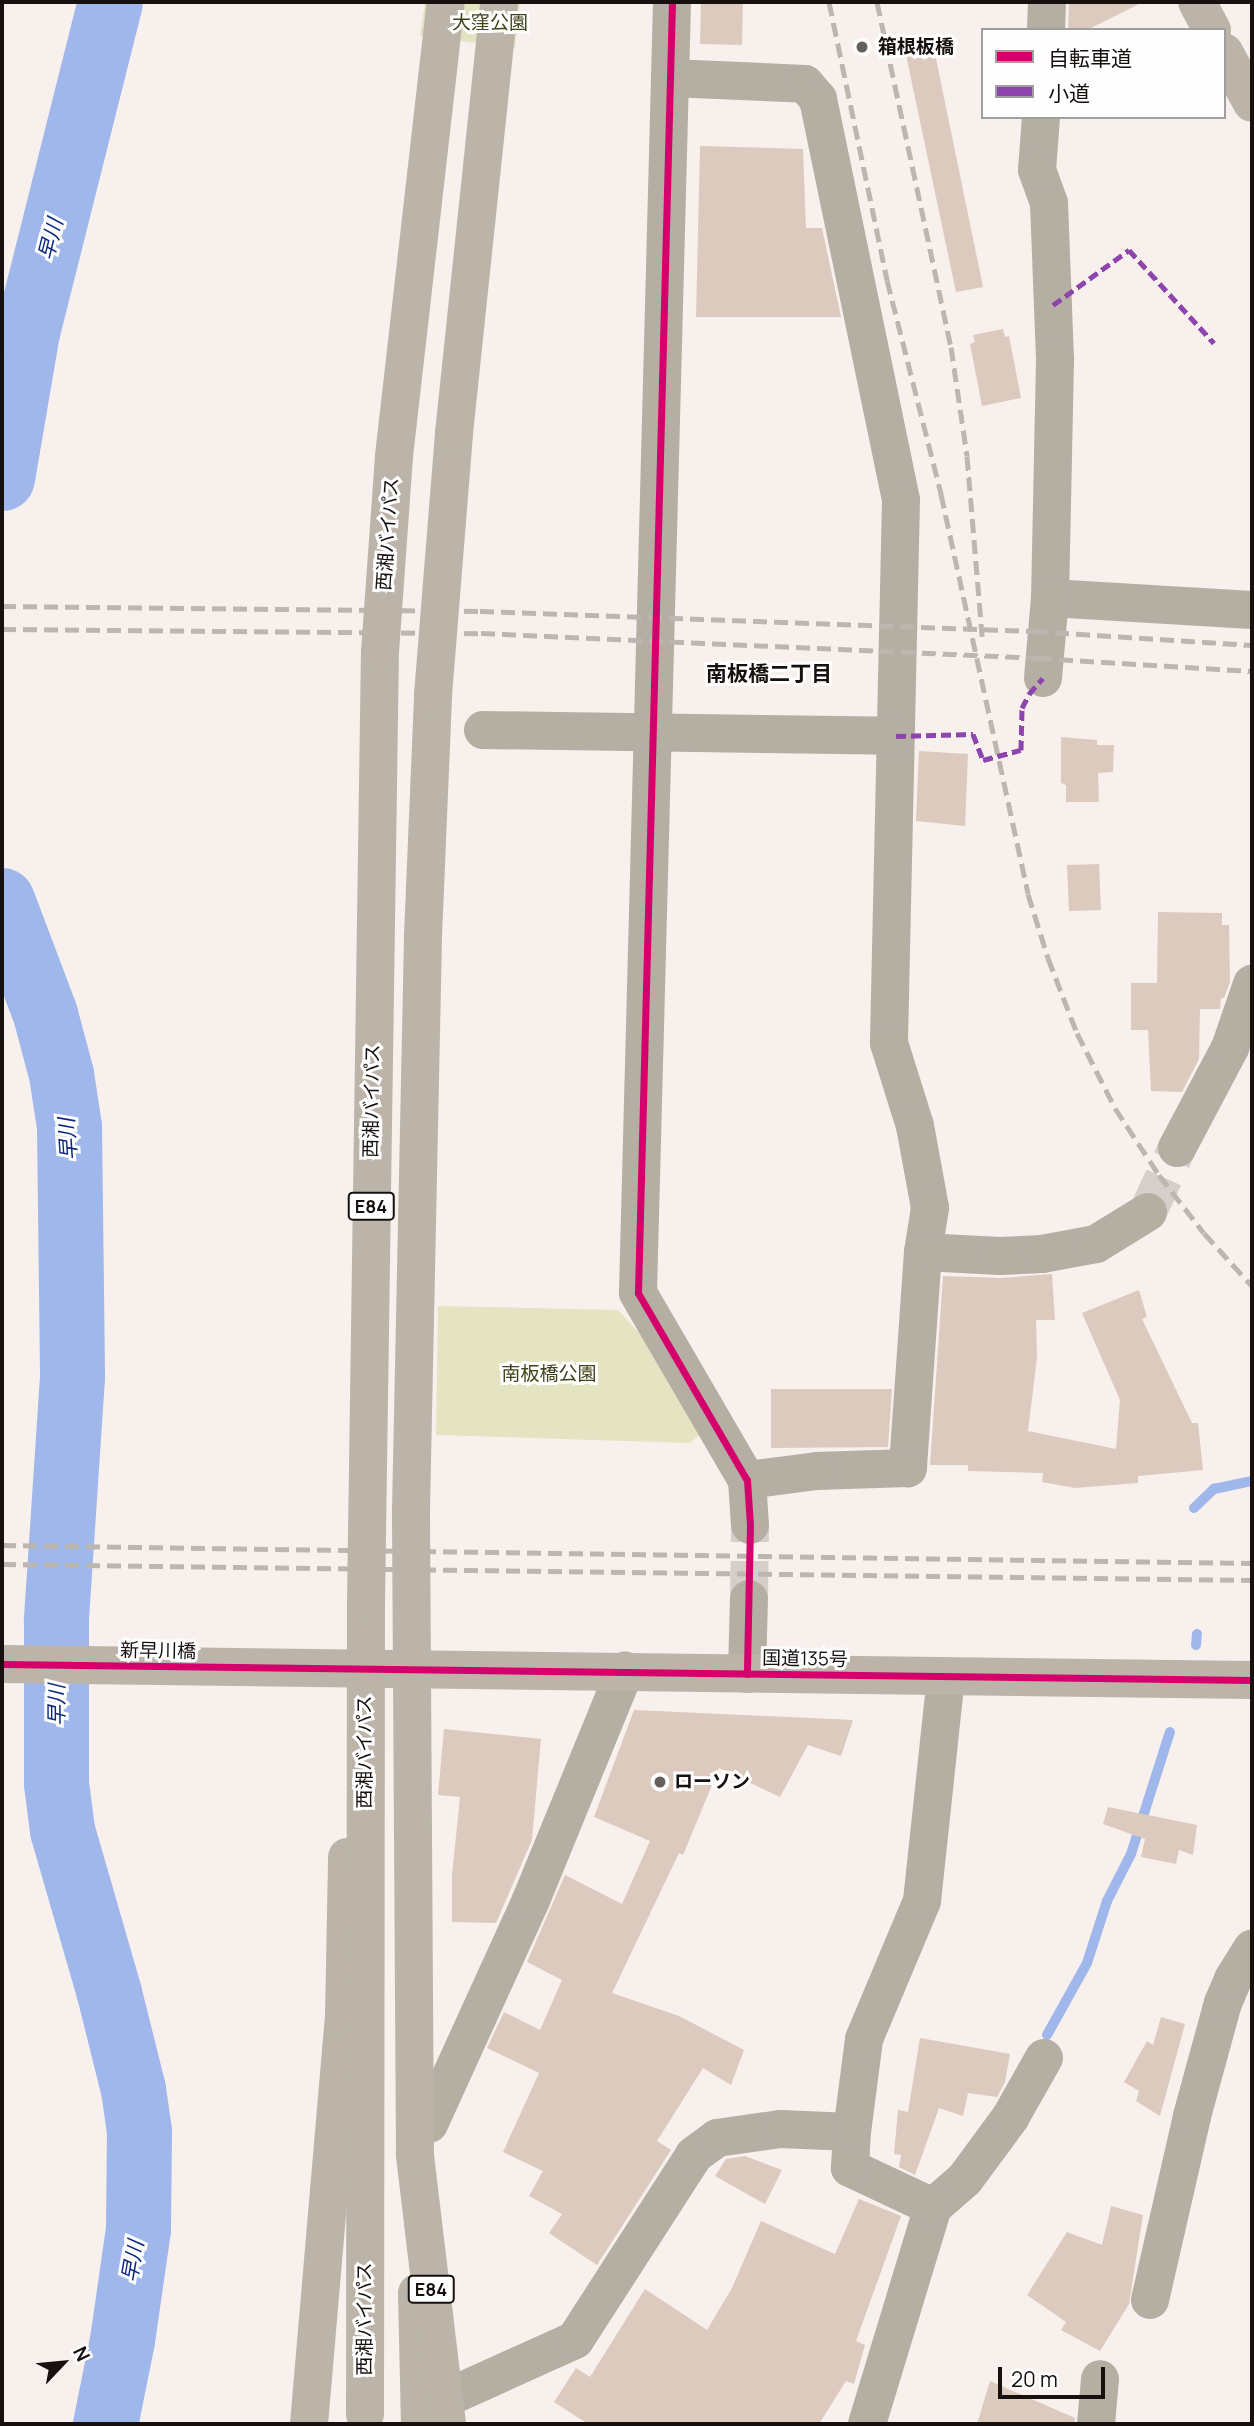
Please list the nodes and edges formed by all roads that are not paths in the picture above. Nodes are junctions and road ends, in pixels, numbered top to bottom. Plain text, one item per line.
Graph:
1 (446, 2) edge
2 (499, 2) edge
3 (672, 2) edge
4 (1047, 2) edge
5 (1197, 2) edge
6 (1046, 28) edge
7 (1211, 28) edge
8 (1226, 56) edge
9 (670, 78) junction
10 (1252, 103) edge
11 (1041, 119) edge
12 (1050, 598) junction
13 (1252, 610) edge
14 (1044, 678) dead end
15 (483, 730) dead end
16 (652, 734) junction
17 (896, 736) junction
18 (1252, 984) edge
19 (1177, 1148) tunnel mouth
20 (1148, 1212) tunnel mouth
21 (923, 1252) junction
22 (747, 1480) junction
23 (750, 1525) tunnel mouth
24 (749, 1599) tunnel mouth
25 (2, 1664) edge
26 (333, 1669) junction
27 (429, 1669) junction
28 (625, 1671) junction
29 (747, 1674) junction
30 (946, 1677) junction
31 (1252, 1680) edge
32 (1252, 1949) edge
33 (1044, 2058) dead end
34 (852, 2132) junction
35 (422, 2139) junction
36 (933, 2207) junction
37 (1150, 2301) dead end
38 (1100, 2379) dead end
39 (433, 2420) edge
40 (365, 2421) edge
41 (309, 2424) edge
42 (867, 2424) edge
43 (1096, 2424) edge

1 - 40 highway, 西湘バイパス / E84, bridge
2 - 35 highway, E84, bridge
3 - 9 street
4 - 6 street
5 - 7 highway
8 - 10 highway
9 - 16 street
9 - 17 street
11 - 12 street
12 - 13 street
12 - 14 street
15 - 16 street
16 - 17 street
16 - 22 street
17 - 21 street
18 - 19 street
20 - 21 street
21 - 22 street
22 - 23 street
24 - 29 street
25 - 26 highway, 新早川橋
26 - 27 highway, 国道135号
26 - 41 highway
27 - 28 highway, 国道135号
27 - 35 street
28 - 29 highway, 国道135号
28 - 35 street
29 - 30 highway, 国道135号
30 - 31 highway, 国道135号
30 - 34 street
32 - 37 street
33 - 36 street
34 - 36 street
34 - 39 street
35 - 39 highway, E84, bridge
36 - 42 street
38 - 43 street

